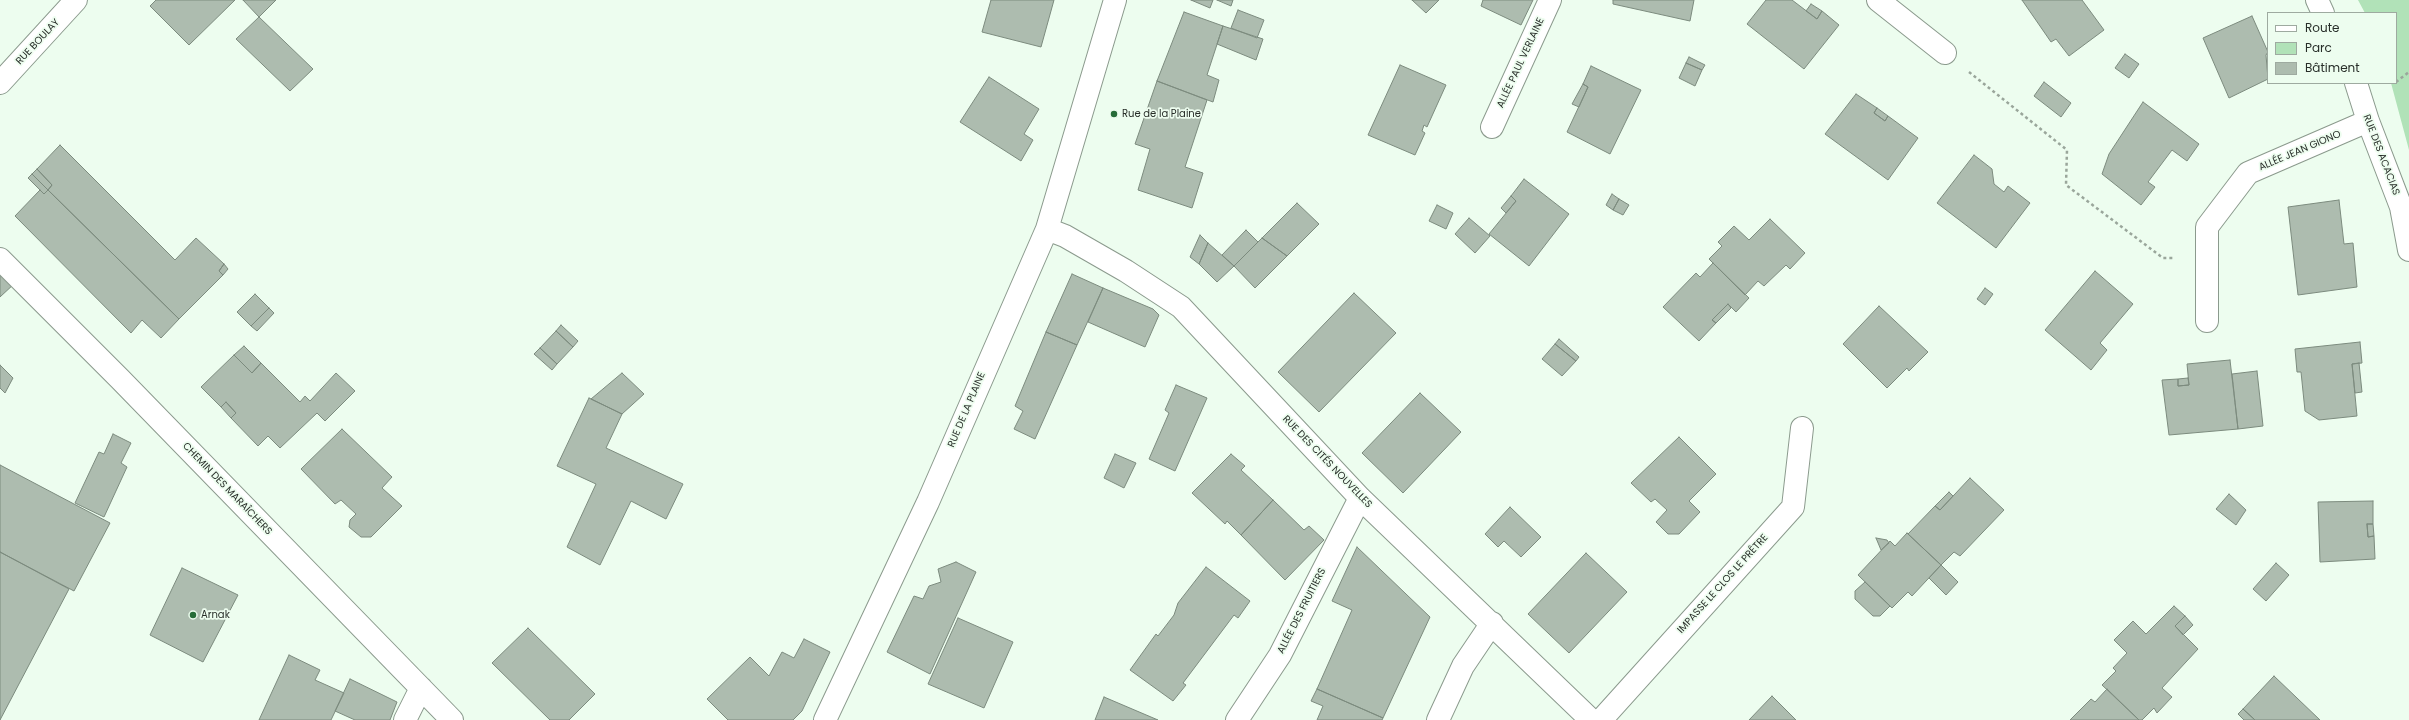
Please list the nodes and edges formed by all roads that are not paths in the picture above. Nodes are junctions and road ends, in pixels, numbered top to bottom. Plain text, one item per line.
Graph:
1 (76, 0) edge
2 (1115, 0) edge
3 (1550, 0) edge
4 (1878, 0) edge
5 (2317, 0) edge
6 (2323, 12) edge
7 (1946, 53) road end
8 (0, 83) edge
9 (2356, 84) edge
10 (2368, 121) junction
11 (1492, 127) dead end
12 (1047, 229) junction
13 (2409, 250) edge
14 (0, 259) edge
15 (2207, 321) dead end
16 (1802, 428) dead end
17 (1360, 498) junction
18 (1492, 623) junction
19 (421, 688) junction
20 (405, 720) edge
21 (452, 720) edge
22 (825, 720) edge
23 (1237, 720) edge
24 (1438, 720) edge
25 (1591, 720) edge
26 (1600, 720) edge

1 - 8 street, RUE BOULAY
2 - 12 street, RUE DE LA PLAINE
3 - 11 street, ALLÉE PAUL VERLAINE
4 - 7 street
5 - 6 street
9 - 10 street, RUE DES ACACIAS
10 - 13 street, RUE DES ACACIAS
10 - 15 street, ALLÉE JEAN GIONO
12 - 17 street, RUE DES CITÉS NOUVELLES
12 - 22 street, RUE DE LA PLAINE
14 - 19 street, CHEMIN DES MARAÎCHERS
16 - 26 street, IMPASSE LE CLOS LE PRÊTRE
17 - 18 street, RUE DES CITÉS NOUVELLES
17 - 23 street, ALLÉE DES FRUITIERS
18 - 24 street
18 - 25 street, RUE DES CITÉS NOUVELLES
19 - 20 street
19 - 21 street, CHEMIN DES MARAÎCHERS

